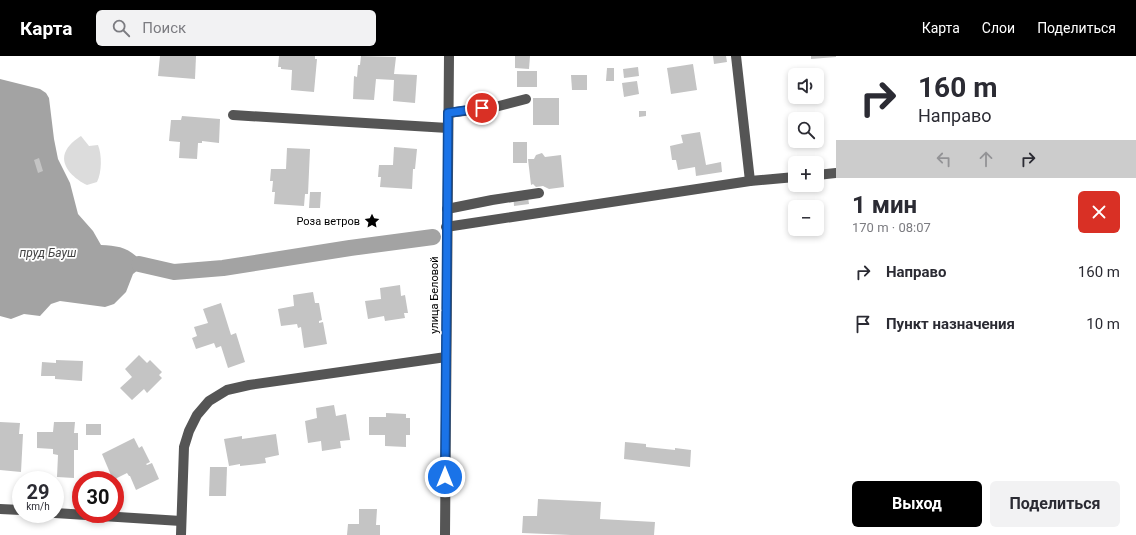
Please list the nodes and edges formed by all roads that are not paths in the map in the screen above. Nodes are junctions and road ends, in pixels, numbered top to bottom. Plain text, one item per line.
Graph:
1 (449, 56) edge
2 (736, 56) edge
3 (526, 99) dead end
4 (448, 113) junction
5 (233, 115) dead end
6 (448, 128) junction
7 (836, 173) edge
8 (824, 174) edge
9 (788, 178) edge
10 (750, 181) junction
11 (539, 193) dead end
12 (447, 209) junction
13 (446, 227) junction
14 (446, 357) junction
15 (0, 509) edge
16 (12, 510) edge
17 (64, 514) edge
18 (181, 521) junction
19 (181, 535) edge
20 (445, 535) edge

1 - 4 street, улица Беловой
2 - 10 street
3 - 4 street
4 - 6 street, улица Беловой
5 - 6 street
6 - 12 street, улица Беловой
7 - 8 street
9 - 10 street
10 - 13 street
11 - 12 street
12 - 13 street, улица Беловой
13 - 14 street, улица Беловой
14 - 18 street
14 - 20 street, улица Беловой
15 - 16 street
17 - 18 street
18 - 19 street

